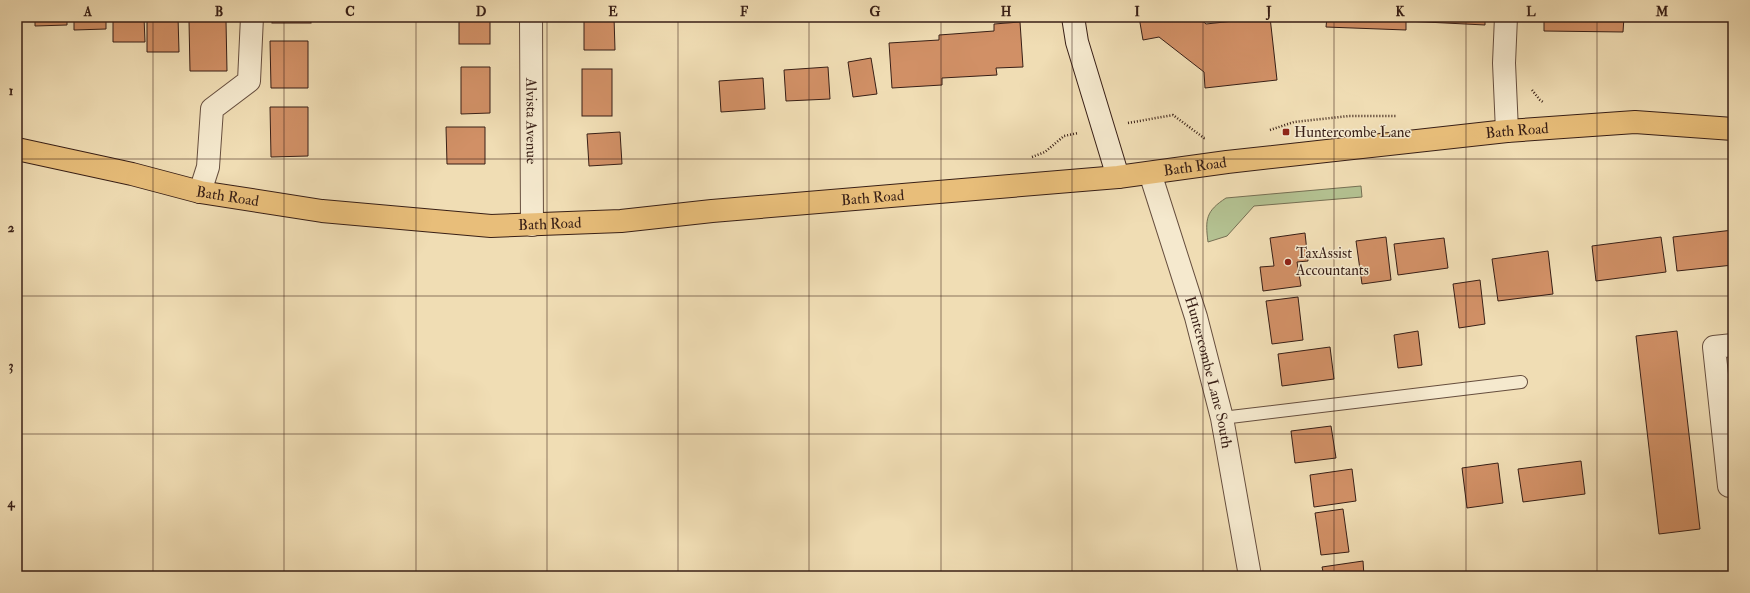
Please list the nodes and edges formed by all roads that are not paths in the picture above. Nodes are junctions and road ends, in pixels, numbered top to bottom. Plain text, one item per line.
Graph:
1 (252, 17) edge
2 (531, 17) edge
3 (1073, 17) edge
4 (1506, 17) edge
5 (1733, 129) edge
6 (1507, 131) junction
7 (17, 149) edge
8 (1150, 173) junction
9 (1118, 177) junction
10 (200, 192) junction
11 (532, 225) junction
12 (1733, 345) edge
13 (1521, 382) dead end
14 (1222, 418) junction
15 (1729, 486) dead end
16 (1250, 576) edge

1 - 10 street
2 - 11 street, Alvista Avenue
3 - 9 street
4 - 6 street
5 - 6 main road, Bath Road
6 - 8 main road, Bath Road
7 - 10 main road, Bath Road
8 - 9 main road, Bath Road
8 - 14 street, Huntercombe Lane South
9 - 11 main road, Bath Road
10 - 11 main road, Bath Road
12 - 15 street
13 - 14 lane
14 - 16 street, Huntercombe Lane South

